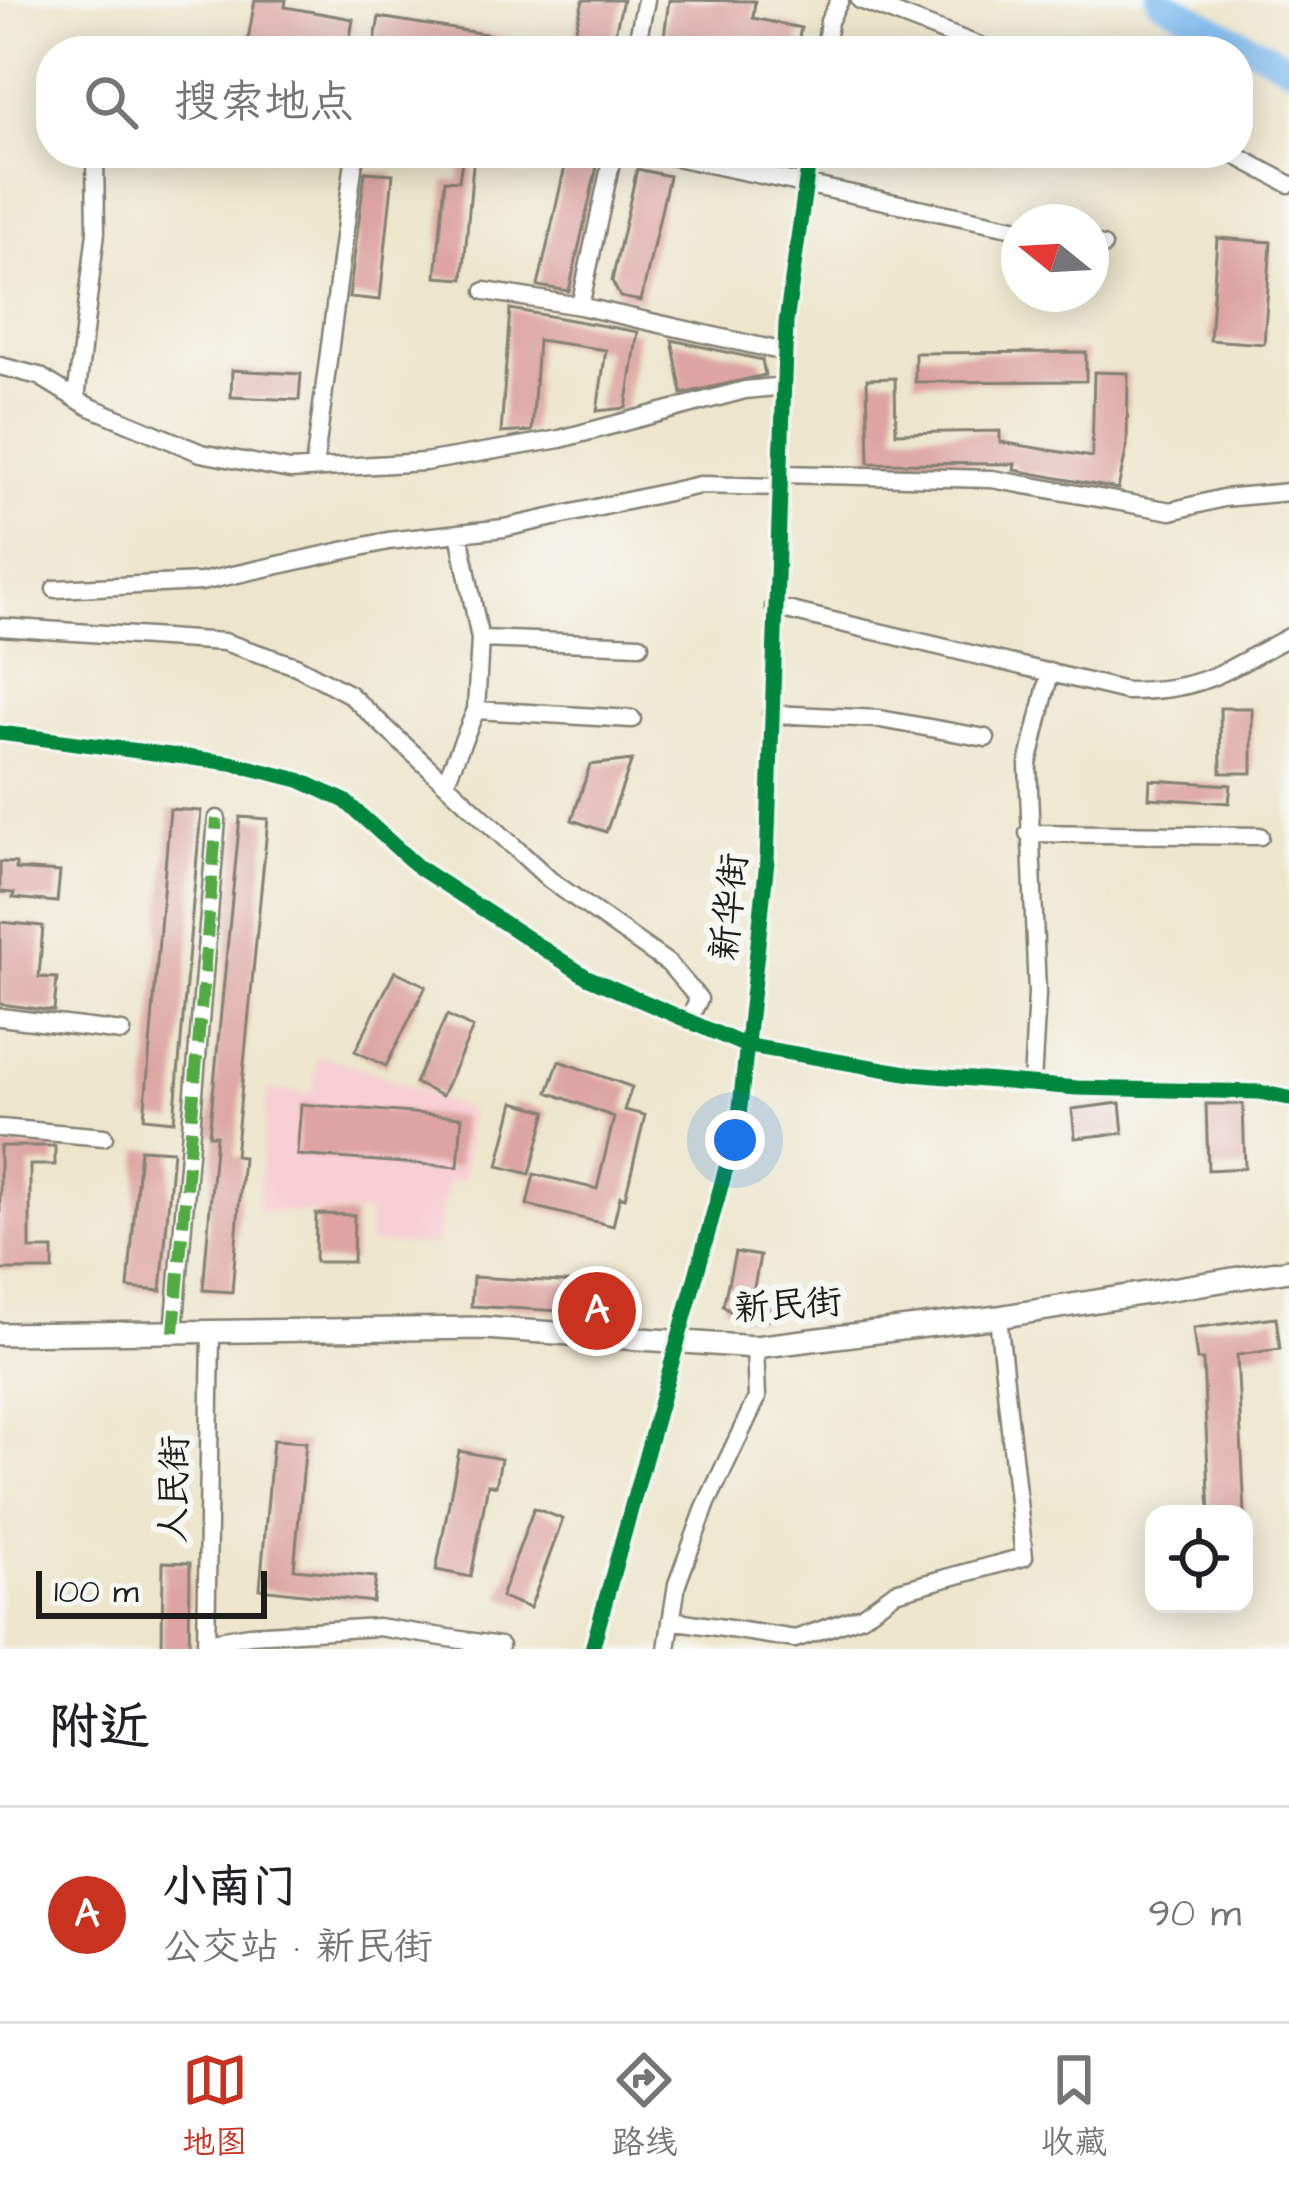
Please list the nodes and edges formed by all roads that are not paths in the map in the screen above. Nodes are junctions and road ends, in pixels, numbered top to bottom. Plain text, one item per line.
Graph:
1 (646, 0) edge
2 (840, 0) edge
3 (860, 0) edge
4 (638, 36) edge
5 (827, 36) edge
6 (954, 36) edge
7 (1253, 165) edge
8 (95, 168) edge
9 (353, 168) edge
10 (610, 168) edge
11 (729, 168) edge
12 (808, 168) edge
13 (806, 184) junction
14 (1289, 184) edge
15 (1001, 225) edge
16 (485, 291) dead end
17 (580, 306) junction
18 (785, 352) junction
19 (0, 366) edge
20 (784, 386) junction
21 (76, 399) junction
22 (314, 468) junction
23 (779, 480) junction
24 (1289, 492) edge
25 (459, 533) junction
26 (55, 589) dead end
27 (774, 607) junction
28 (0, 627) edge
29 (1289, 637) edge
30 (480, 638) junction
31 (640, 645) dead end
32 (1050, 672) junction
33 (476, 710) junction
34 (771, 714) junction
35 (632, 719) dead end
36 (0, 733) edge
37 (986, 738) dead end
38 (445, 782) junction
39 (218, 819) dead end
40 (1028, 833) junction
41 (1260, 836) dead end
42 (0, 1017) edge
43 (688, 1021) junction
44 (122, 1032) dead end
45 (744, 1045) junction
46 (1032, 1084) junction
47 (1289, 1098) edge
48 (0, 1128) edge
49 (104, 1137) dead end
50 (1289, 1270) edge
51 (998, 1317) junction
52 (212, 1331) junction
53 (174, 1332) junction
54 (0, 1334) edge
55 (677, 1340) junction
56 (755, 1347) junction
57 (671, 1620) junction
58 (206, 1646) edge
59 (500, 1646) edge
60 (592, 1649) edge
61 (667, 1649) edge

1 - 4 street
2 - 5 street
3 - 6 street
7 - 14 street
8 - 21 street
9 - 22 street
10 - 17 street
11 - 13 street
12 - 13 street, 新华街
13 - 15 street
13 - 18 street, 新华街
16 - 17 street
17 - 18 street
18 - 20 street, 新华街
19 - 21 street
20 - 22 street
20 - 23 street, 新华街
21 - 22 street
23 - 24 street
23 - 25 street
23 - 27 street, 新华街
25 - 26 street
25 - 30 street
27 - 32 street
27 - 34 street, 新华街
28 - 38 street
29 - 32 street
30 - 31 street
30 - 33 street
32 - 40 street
33 - 35 street
33 - 38 street
34 - 37 street
34 - 45 street, 新华街
36 - 43 street
38 - 43 street
39 - 53 street
40 - 41 street
40 - 46 street
42 - 44 street
43 - 45 street
45 - 46 street
45 - 55 street, 新华街
46 - 47 street
48 - 49 street
50 - 51 main road, 新民街
51 - 56 main road, 新民街
51 - 57 street
52 - 53 main road, 新民街
52 - 55 main road, 新民街
52 - 58 street, 人民街
53 - 54 main road, 新民街
55 - 56 main road, 新民街
55 - 60 street, 新华街
56 - 57 street
57 - 61 street
58 - 59 street

